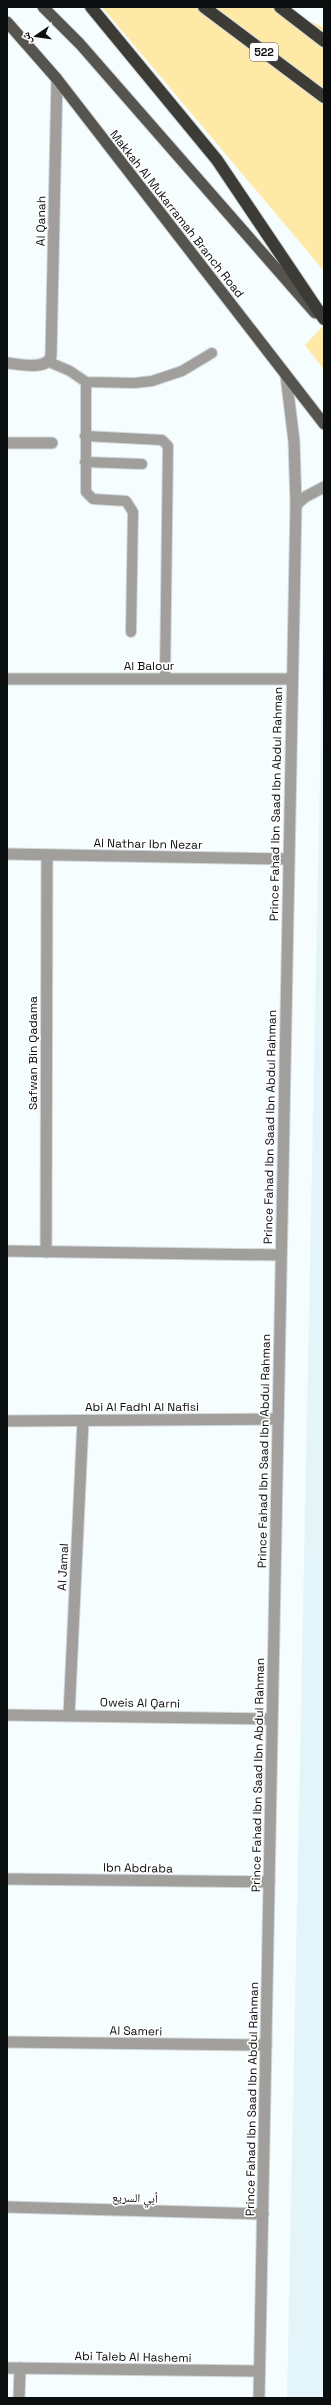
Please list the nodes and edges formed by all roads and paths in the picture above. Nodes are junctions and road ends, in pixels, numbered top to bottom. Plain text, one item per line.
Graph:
1 (43, 7) edge
2 (91, 7) edge
3 (204, 7) edge
4 (280, 7) edge
5 (7, 22) edge
6 (324, 41) edge
7 (57, 80) junction
8 (324, 97) edge
9 (324, 319) edge
10 (324, 323) edge
11 (212, 354) dead end
12 (49, 362) junction
13 (7, 364) edge
14 (286, 376) junction
15 (86, 382) junction
16 (324, 424) edge
17 (85, 436) junction
18 (7, 443) edge
19 (52, 443) dead end
20 (84, 462) junction
21 (142, 464) dead end
22 (324, 487) edge
23 (296, 505) junction
24 (131, 632) dead end
25 (165, 679) junction
26 (292, 679) junction
27 (7, 680) edge
28 (7, 854) edge
29 (47, 855) junction
30 (288, 860) junction
31 (7, 1251) edge
32 (46, 1252) junction
33 (281, 1255) junction
34 (278, 1419) junction
35 (7, 1421) edge
36 (83, 1421) junction
37 (7, 1714) edge
38 (69, 1715) junction
39 (272, 1719) junction
40 (7, 1879) edge
41 (269, 1882) junction
42 (7, 2042) edge
43 (266, 2045) junction
44 (7, 2207) edge
45 (263, 2214) junction
46 (7, 2368) edge
47 (20, 2368) junction
48 (259, 2371) junction
49 (19, 2398) edge
50 (259, 2398) edge

1 - 10 main road
2 - 9 highway
3 - 8 highway, 522
4 - 6 highway
5 - 7 main road, Makkah Al Mukarramah Branch Road
7 - 12 street, Al Qanah
7 - 14 main road, Makkah Al Mukarramah Branch Road
11 - 15 lane
12 - 13 street
12 - 15 lane
14 - 16 main road, Makkah Al Mukarramah Branch Road
14 - 23 street, Prince Fahad Ibn Saad Ibn Abdul Rahman
15 - 17 lane
17 - 20 lane
17 - 25 lane
18 - 19 street
20 - 21 lane
20 - 24 lane
22 - 23 street
23 - 26 street, Prince Fahad Ibn Saad Ibn Abdul Rahman
25 - 26 street, Al Balour
25 - 27 street, Al Balour
26 - 30 street, Prince Fahad Ibn Saad Ibn Abdul Rahman
28 - 29 street, Al Nathar Ibn Nezar
29 - 30 street, Al Nathar Ibn Nezar
29 - 32 street, Safwan Bin Qadama
30 - 33 street, Prince Fahad Ibn Saad Ibn Abdul Rahman
31 - 32 street
32 - 33 street
33 - 34 street, Prince Fahad Ibn Saad Ibn Abdul Rahman
34 - 36 street, Abi Al Fadhl Al Nafisi
34 - 39 street, Prince Fahad Ibn Saad Ibn Abdul Rahman
35 - 36 street, Abi Al Fadhl Al Nafisi
36 - 38 street, Al Jamal
37 - 38 street, Oweis Al Qarni
38 - 39 street, Oweis Al Qarni
39 - 41 street, Prince Fahad Ibn Saad Ibn Abdul Rahman
40 - 41 street, Ibn Abdraba
41 - 43 street, Prince Fahad Ibn Saad Ibn Abdul Rahman
42 - 43 street, Al Sameri
43 - 45 street, Prince Fahad Ibn Saad Ibn Abdul Rahman
44 - 45 street, أبي السريع
45 - 48 street, Prince Fahad Ibn Saad Ibn Abdul Rahman
46 - 47 street, Abi Taleb Al Hashemi
47 - 48 street, Abi Taleb Al Hashemi
47 - 49 street
48 - 50 street, Prince Fahad Ibn Saad Ibn Abdul Rahman

